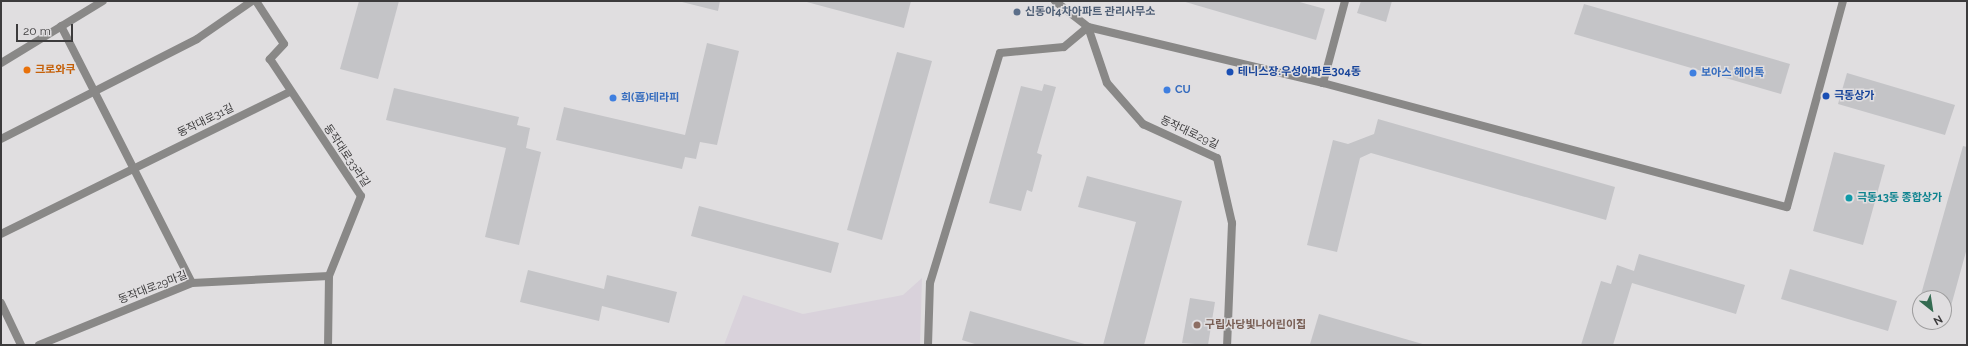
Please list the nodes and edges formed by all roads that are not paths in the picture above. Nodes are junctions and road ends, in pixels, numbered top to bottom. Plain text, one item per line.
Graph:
1 (102, 1) edge
2 (252, 1) edge
3 (256, 1) edge
4 (1054, 1) edge
5 (1345, 1) edge
6 (1843, 1) edge
7 (61, 26) junction
8 (1088, 27) junction
9 (1, 63) edge
10 (1323, 83) junction
11 (98, 92) junction
12 (289, 92) junction
13 (1, 139) edge
14 (132, 169) junction
15 (1, 234) edge
16 (329, 276) junction
17 (192, 283) junction
18 (1, 303) edge
19 (21, 345) edge
20 (39, 345) edge
21 (328, 345) edge
22 (928, 345) edge
23 (1227, 345) edge

1 - 7 street
2 - 11 street
3 - 12 street, 동작대로33라길
4 - 8 street
5 - 10 street
6 - 10 street
7 - 9 street
7 - 11 street
8 - 10 street
8 - 22 street
8 - 23 street, 동작대로29길
11 - 13 street
11 - 14 street
12 - 14 street, 동작대로31길
12 - 16 street, 동작대로33라길
14 - 15 street, 동작대로31길
14 - 17 street
16 - 17 street, 동작대로29마길
16 - 21 street, 동작대로33라길
17 - 20 street, 동작대로29마길
18 - 19 street

